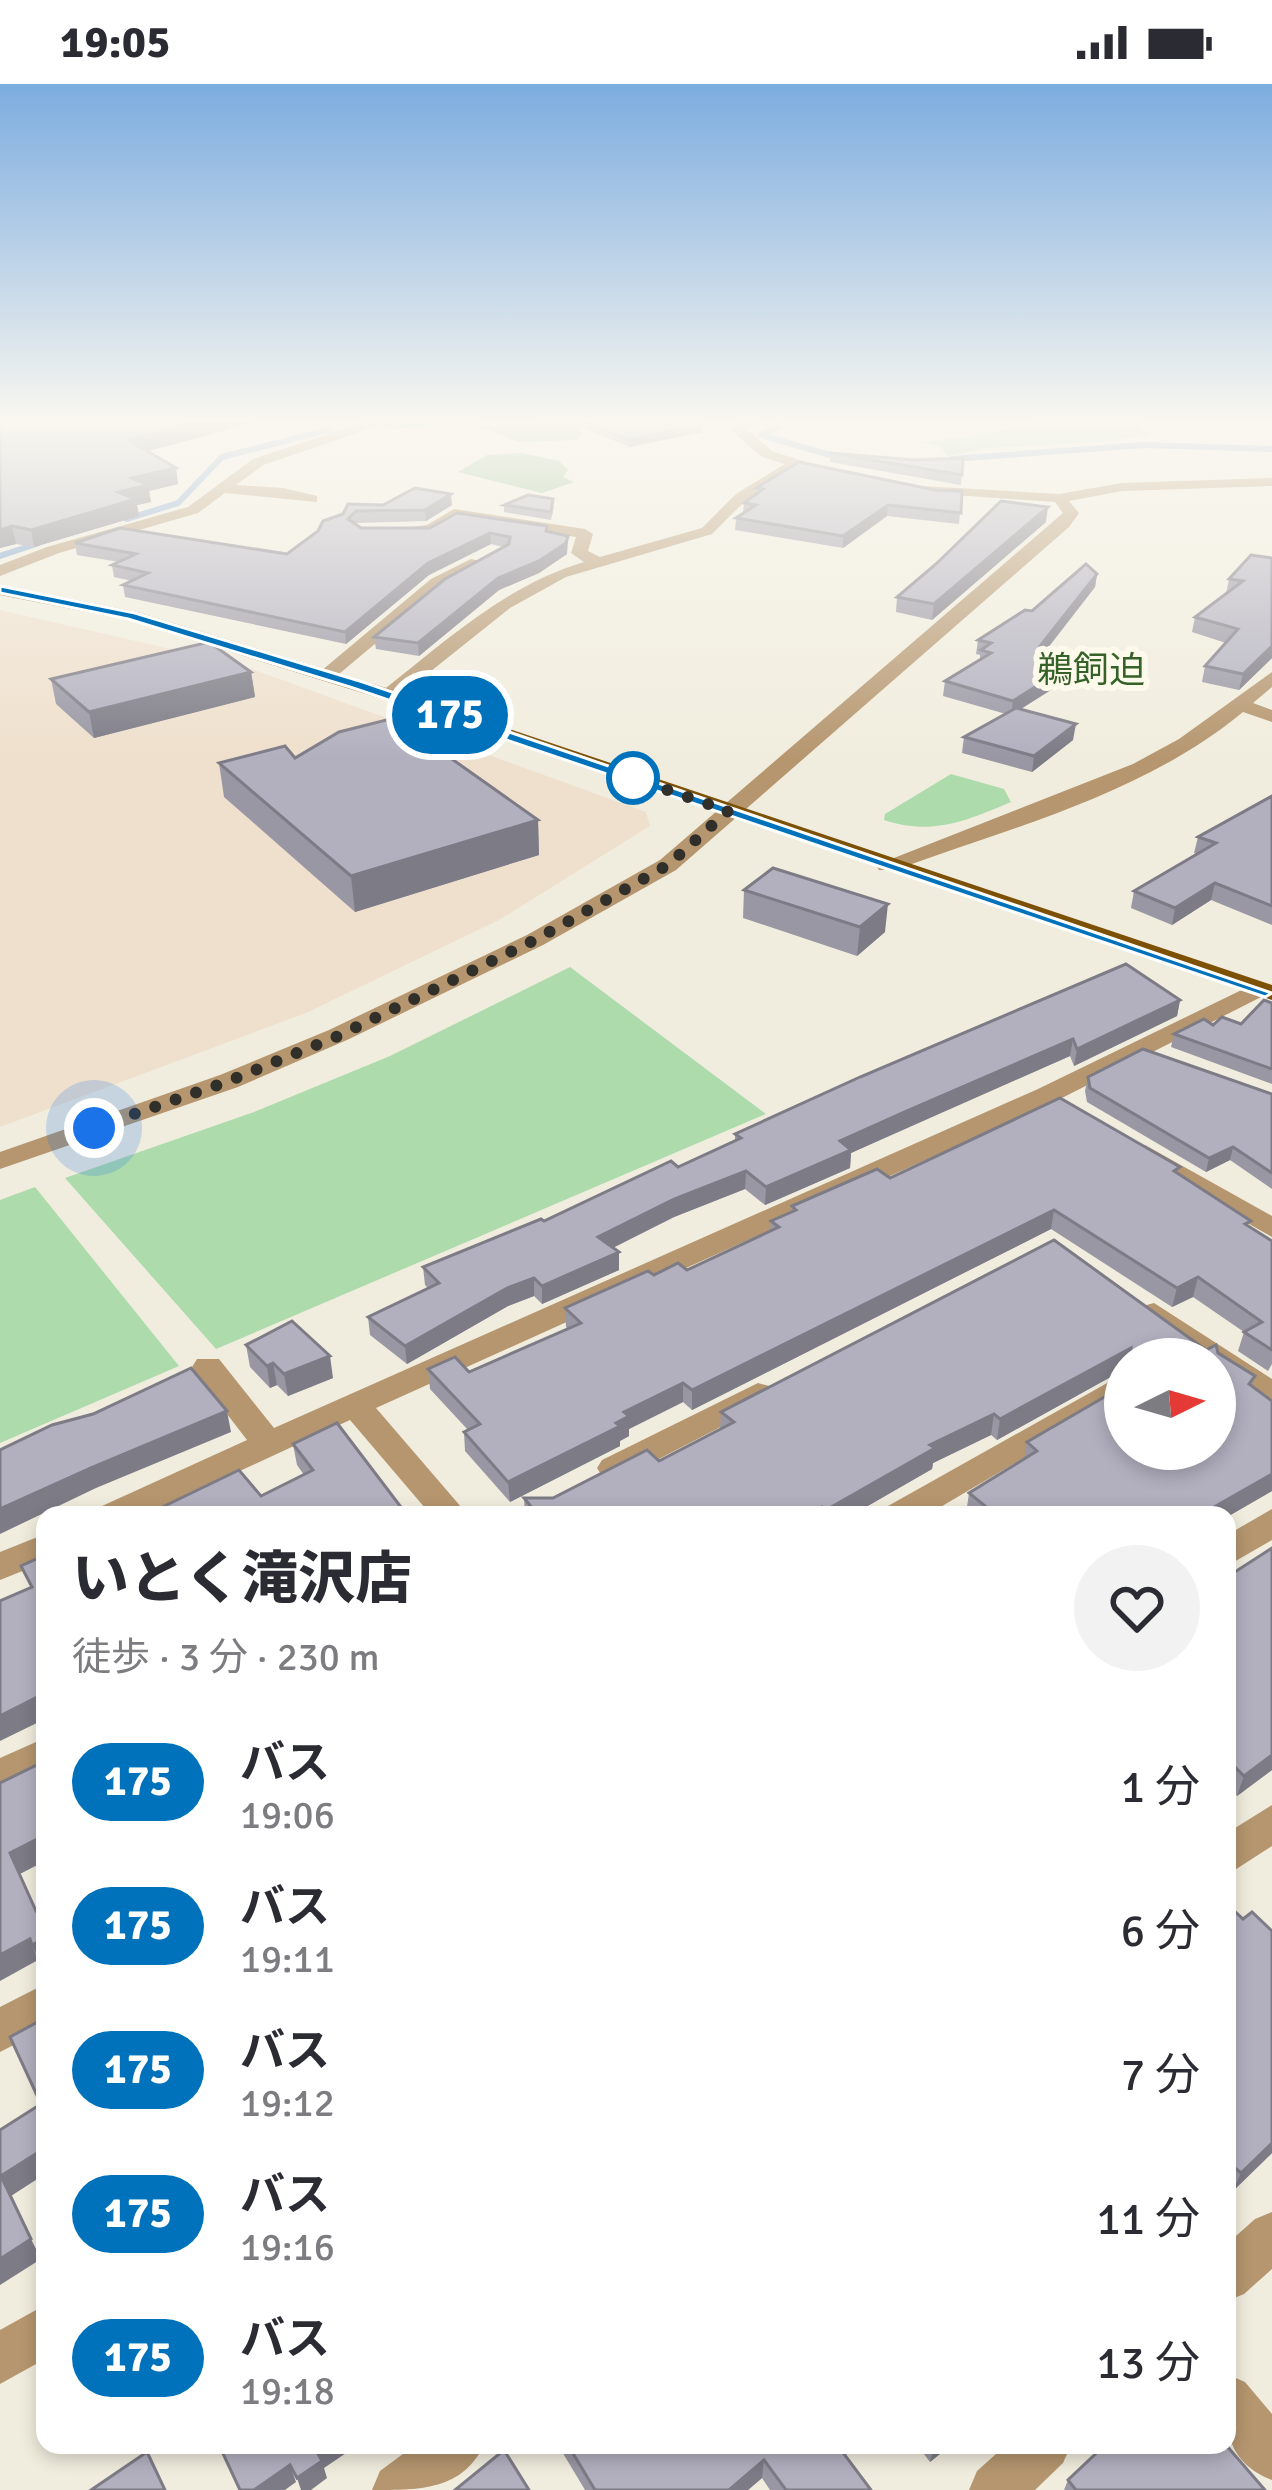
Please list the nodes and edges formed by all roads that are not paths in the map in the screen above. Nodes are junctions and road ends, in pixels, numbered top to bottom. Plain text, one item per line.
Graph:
1 (113, 533) edge
2 (124, 533) edge
3 (574, 533) edge
4 (699, 533) edge
5 (1053, 533) edge
6 (157, 539) edge
7 (499, 551) edge
8 (597, 562) junction
9 (0, 571) edge
10 (0, 590) edge
11 (327, 676) junction
12 (1272, 677) edge
13 (389, 695) junction
14 (1243, 706) junction
15 (1272, 716) edge
16 (728, 811) junction
17 (887, 865) junction
18 (1265, 991) edge
19 (1139, 1048) junction
20 (1183, 1065) edge
21 (1129, 1143) edge
22 (0, 1161) edge
23 (1272, 1228) edge
24 (1124, 1292) edge
25 (1169, 1338) edge
26 (208, 1367) dead end
27 (1236, 1377) edge
28 (777, 1384) edge
29 (1272, 1395) edge
30 (1104, 1396) edge
31 (355, 1405) junction
32 (268, 1444) junction
33 (587, 1482) edge
34 (134, 1506) edge
35 (443, 1506) edge
36 (915, 1506) edge
37 (1272, 1522) edge
38 (1236, 1547) edge
39 (36, 1550) edge
40 (0, 1567) edge
41 (36, 1759) edge
42 (0, 1777) edge
43 (1272, 1822) edge
44 (1236, 1850) edge
45 (36, 2010) edge
46 (0, 2031) edge
47 (1272, 2236) edge
48 (1236, 2269) edge
49 (36, 2336) edge
50 (0, 2359) edge
51 (1236, 2411) edge
52 (446, 2454) edge
53 (1035, 2454) edge
54 (1272, 2454) edge
55 (399, 2490) edge
56 (996, 2490) edge

1 - 9 street
2 - 6 street
3 - 8 street
4 - 8 street
5 - 16 street
7 - 11 street
8 - 13 street
10 - 11 main road
11 - 13 main road
12 - 14 street
13 - 16 main road
14 - 15 street
14 - 17 street
16 - 17 main road
16 - 22 street
17 - 18 main road
18 - 19 street
19 - 20 street
19 - 31 street
21 - 23 street
24 - 25 street
26 - 32 street
27 - 29 street
28 - 33 street
30 - 36 street
31 - 32 street
31 - 35 street
32 - 34 street
37 - 38 street
39 - 40 street
41 - 42 street
43 - 44 street
45 - 46 street
47 - 48 street
49 - 50 street
51 - 54 street
52 - 55 street
53 - 56 street

